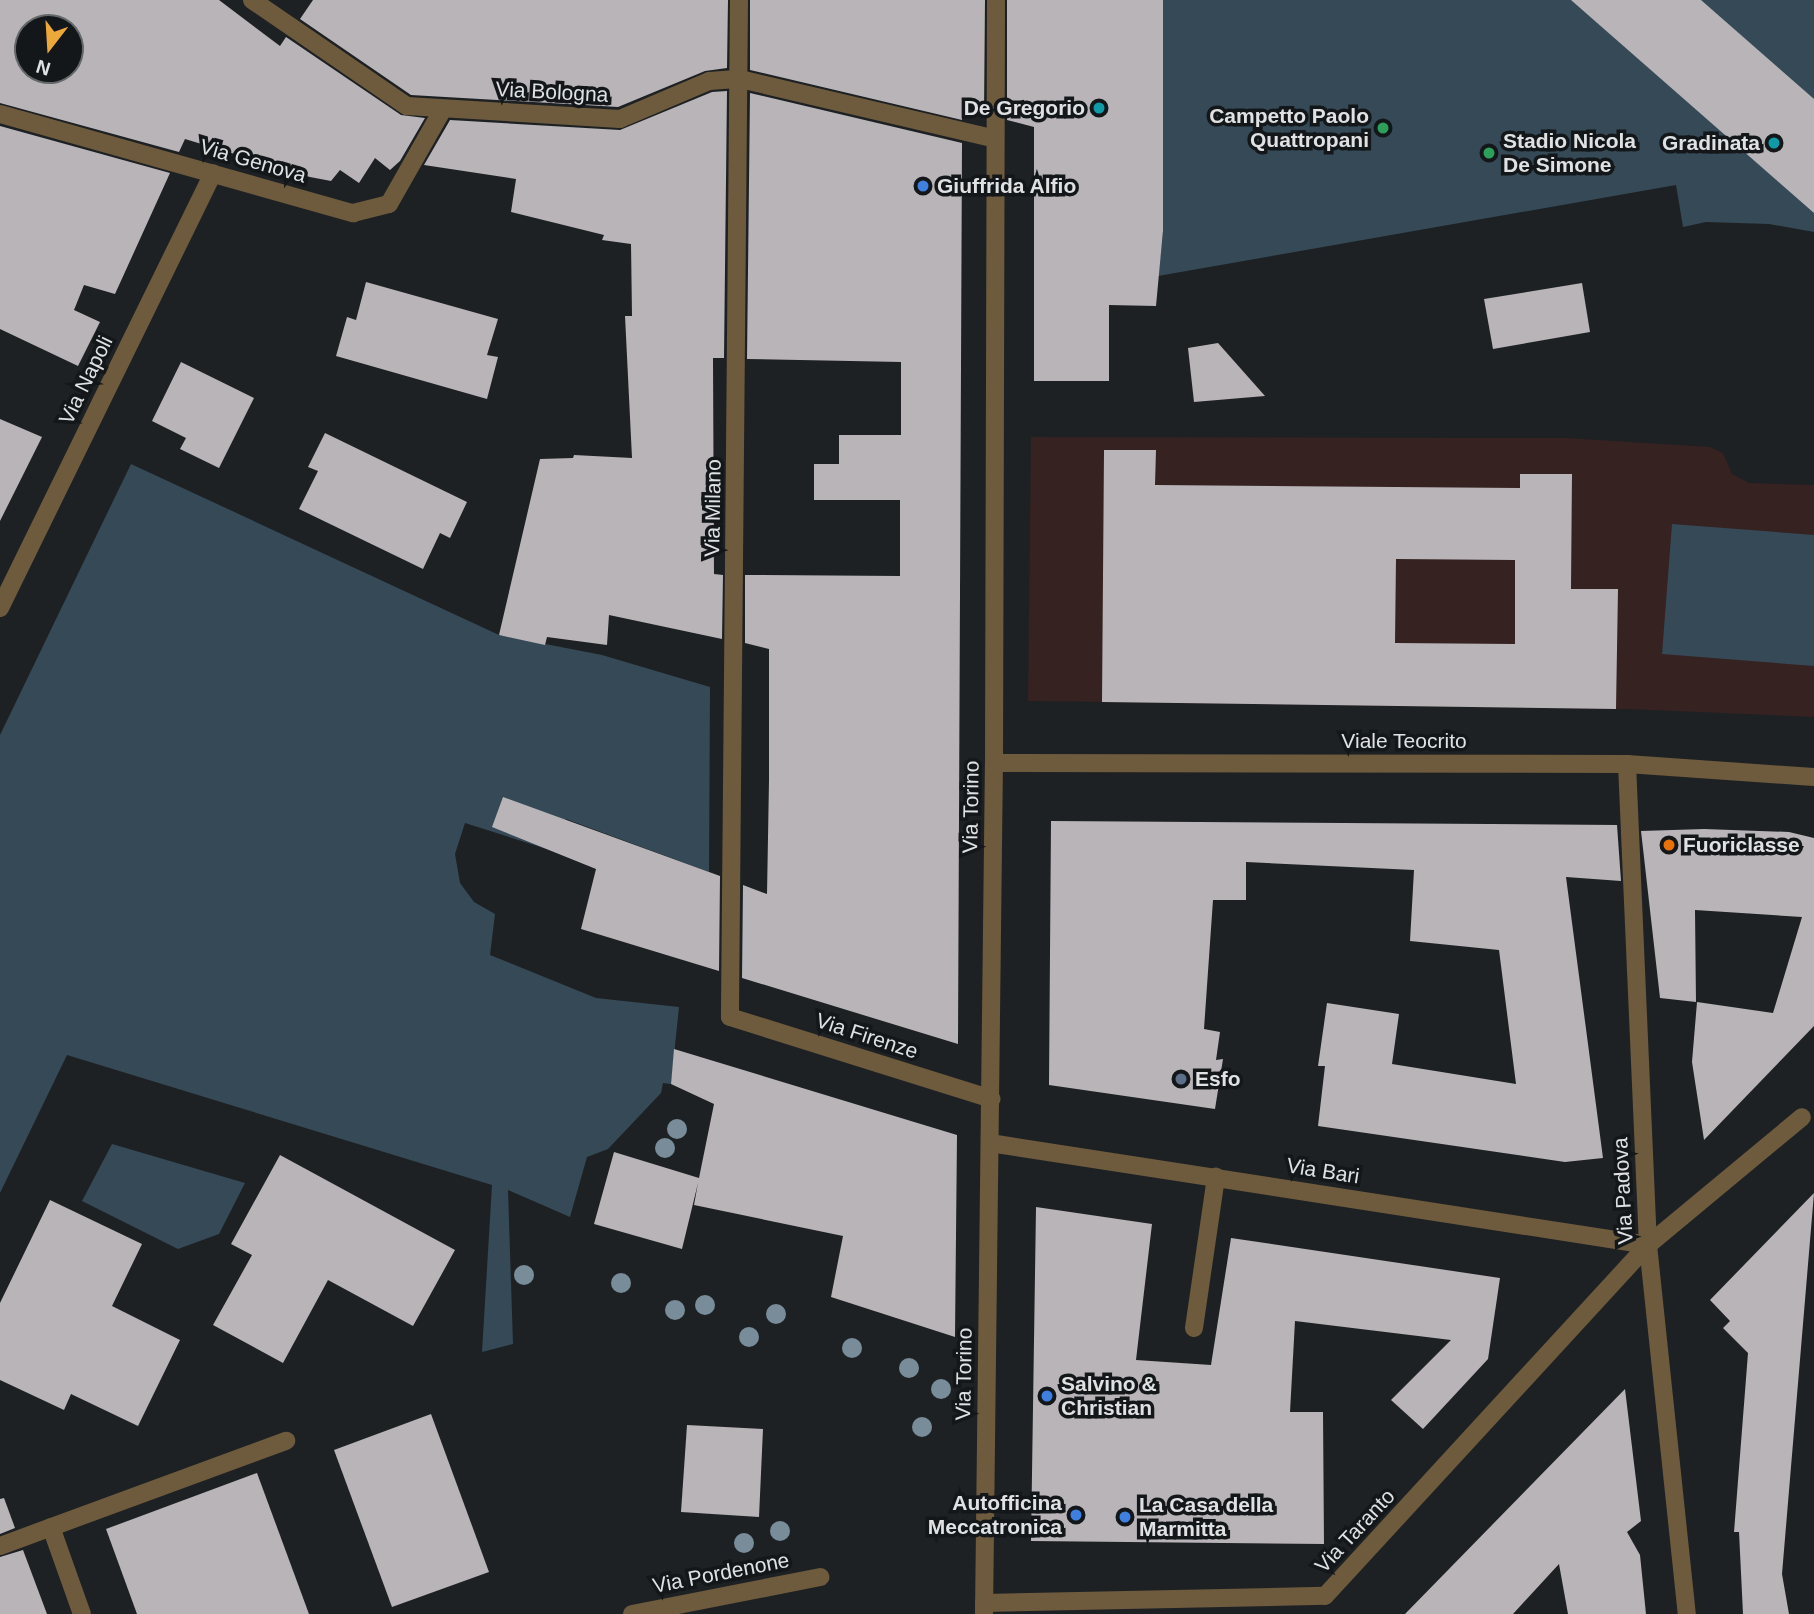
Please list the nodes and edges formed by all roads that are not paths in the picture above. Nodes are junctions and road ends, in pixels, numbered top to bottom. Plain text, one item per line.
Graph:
1 (252, 0) edge
2 (739, 0) edge
3 (996, 0) edge
4 (740, 79) junction
5 (443, 109) junction
6 (0, 114) edge
7 (995, 139) junction
8 (213, 173) junction
9 (0, 608) edge
10 (994, 763) junction
11 (1627, 764) junction
12 (1814, 777) edge
13 (730, 1017) joint
14 (991, 1099) junction
15 (1802, 1117) dead end
16 (990, 1143) junction
17 (1216, 1177) junction
18 (1648, 1245) junction
19 (1194, 1328) dead end
20 (286, 1441) dead end
21 (51, 1527) junction
22 (0, 1546) edge
23 (820, 1577) dead end
24 (984, 1609) edge
25 (82, 1614) edge
26 (632, 1614) edge
27 (1687, 1614) edge

1 - 5 street, Via Bologna
2 - 4 street, Via Milano
3 - 7 street, Via Torino
4 - 5 street, Via Bologna
4 - 7 street, Via Bologna
4 - 13 street, Via Milano
5 - 8 street, Via Genova
6 - 8 street, Via Genova
7 - 10 street, Via Torino
8 - 9 street, Via Napoli
10 - 11 street, Viale Teocrito
10 - 14 street, Via Torino
11 - 12 street, Viale Teocrito
11 - 18 street, Via Padova
13 - 14 street, Via Firenze
14 - 16 street, Via Torino
15 - 18 street, Via Taranto
16 - 17 street, Via Bari
16 - 24 street, Via Torino
17 - 18 street, Via Bari
17 - 19 street
18 - 24 street, Via Taranto
18 - 27 street, Via Padova
20 - 21 street
21 - 22 street
21 - 25 street
23 - 26 street, Via Pordenone

